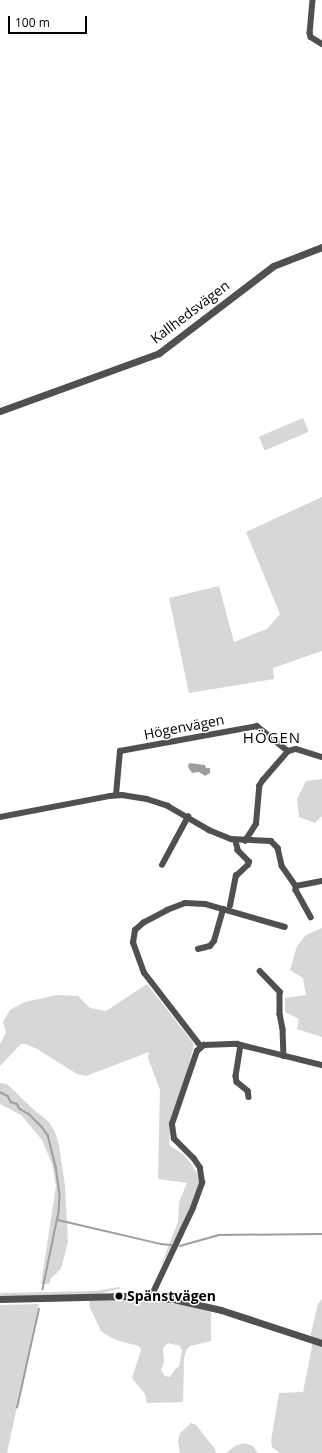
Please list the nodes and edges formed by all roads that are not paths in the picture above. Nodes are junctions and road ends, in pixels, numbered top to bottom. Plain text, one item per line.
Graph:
1 (313, 0) edge
2 (322, 44) edge
3 (322, 247) edge
4 (0, 411) edge
5 (288, 751) junction
6 (322, 757) edge
7 (116, 795) junction
8 (0, 817) edge
9 (188, 817) junction
10 (235, 840) junction
11 (244, 841) junction
12 (162, 865) dead end
13 (322, 881) edge
14 (296, 886) junction
15 (230, 906) dead end
16 (222, 909) junction
17 (311, 917) dead end
18 (285, 927) dead end
19 (198, 949) dead end
20 (260, 971) dead end
21 (241, 1045) junction
22 (201, 1047) junction
23 (284, 1056) junction
24 (322, 1065) edge
25 (249, 1098) dead end
26 (151, 1297) junction
27 (0, 1299) edge
28 (322, 1343) edge

1 - 2 street
3 - 4 street, Kallhedsvägen
5 - 6 street
5 - 7 street, Högenvägen
5 - 11 street
7 - 8 street
7 - 9 street
9 - 10 street
9 - 12 street
10 - 11 street
10 - 15 street
11 - 14 street
13 - 14 street
14 - 17 street
16 - 18 street
16 - 19 street
16 - 22 street
20 - 23 street
21 - 22 street
21 - 23 street
21 - 25 street
22 - 26 street
23 - 24 street
26 - 27 street
26 - 28 street

